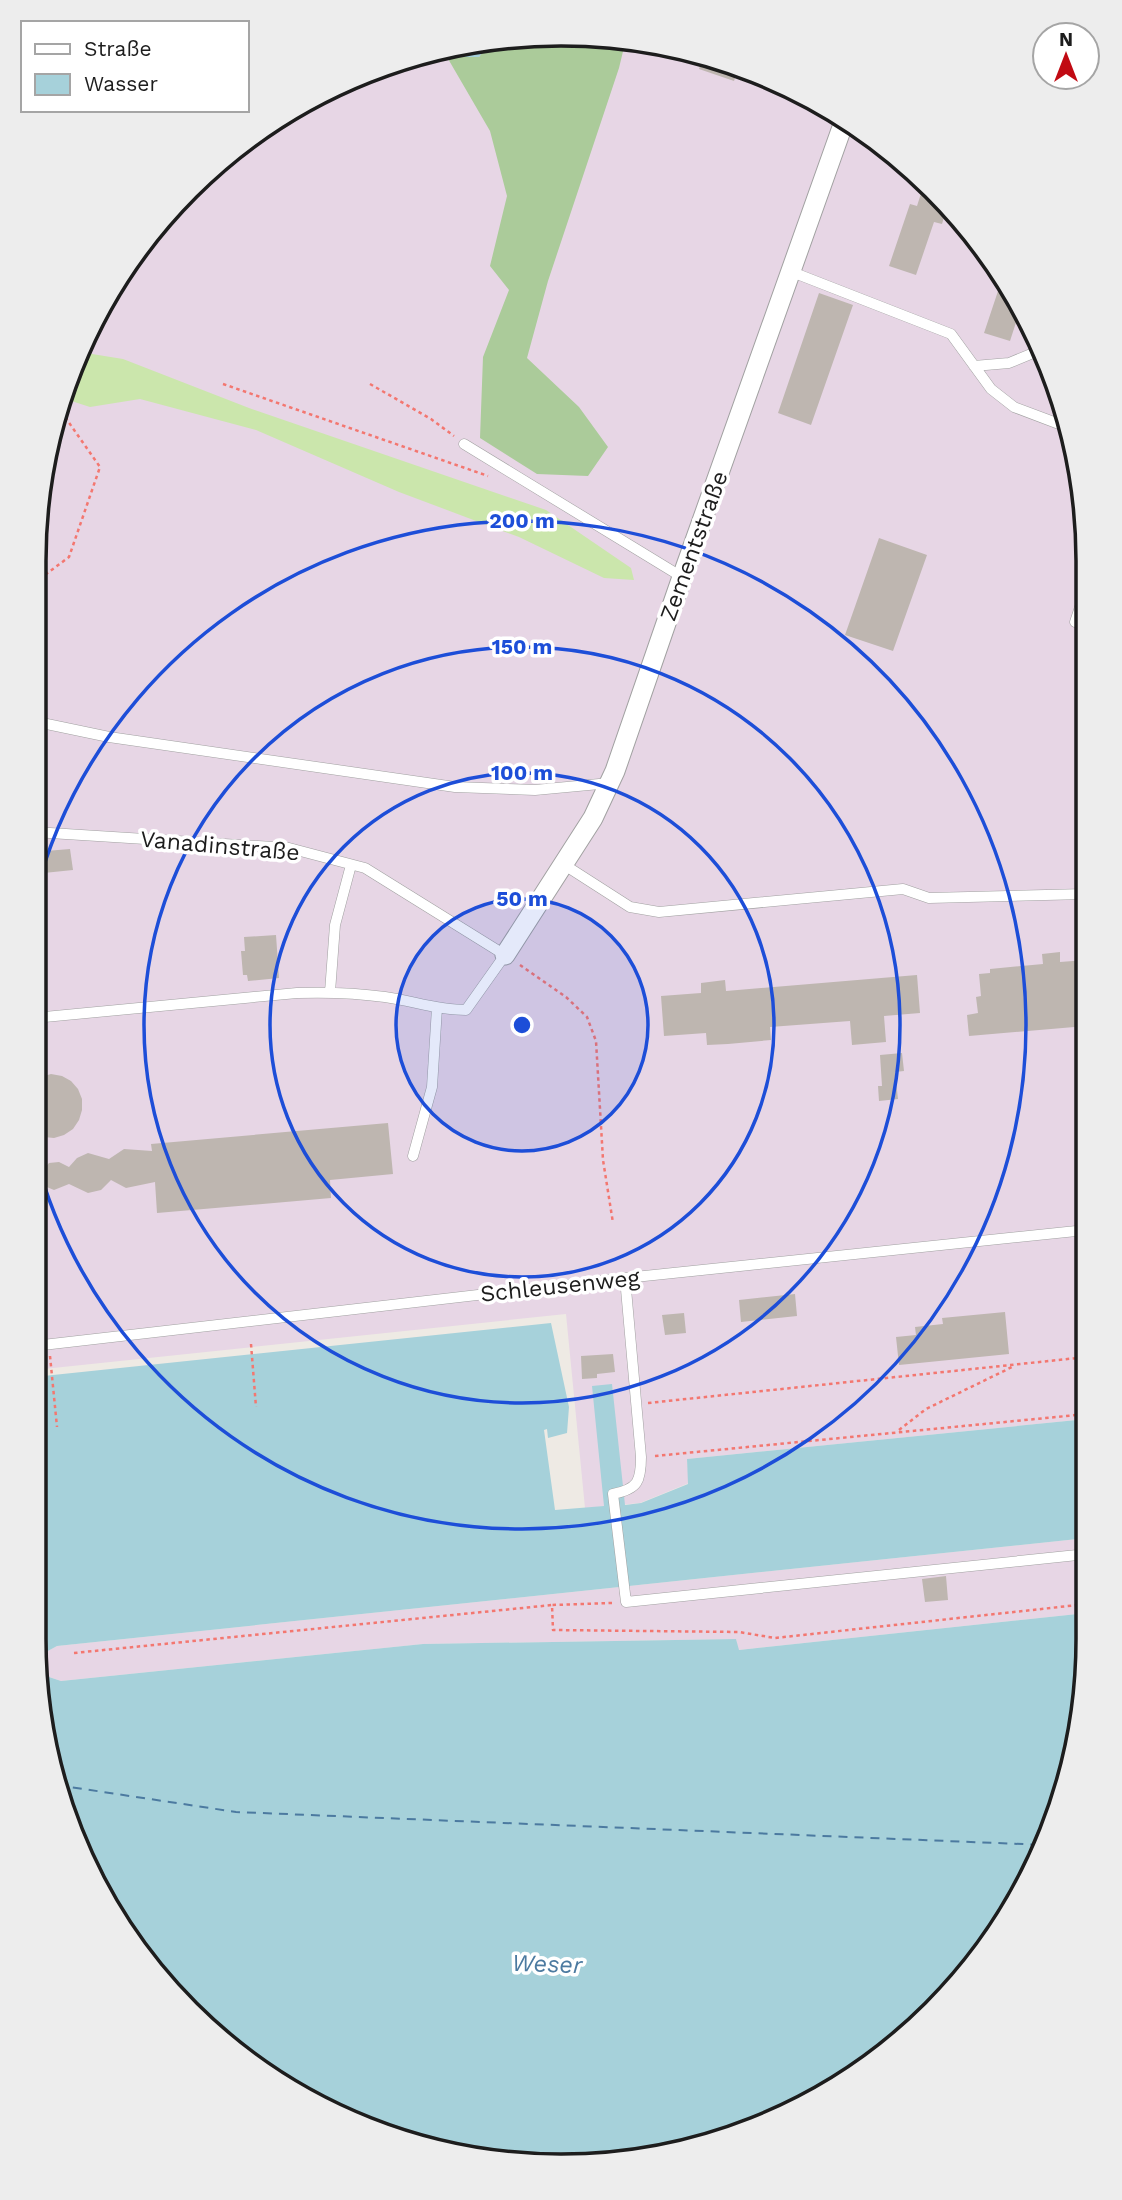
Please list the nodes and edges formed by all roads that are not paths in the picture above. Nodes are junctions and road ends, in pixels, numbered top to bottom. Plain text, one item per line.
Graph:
1 (842, 129) edge
2 (792, 272) junction
3 (1032, 353) edge
4 (974, 366) junction
5 (1058, 423) edge
6 (464, 444) road end
7 (682, 577) junction
8 (1076, 619) edge
9 (1075, 622) dead end
10 (46, 724) edge
11 (610, 783) junction
12 (46, 833) edge
13 (351, 864) junction
14 (563, 864) junction
15 (1076, 894) edge
16 (505, 955) junction
17 (330, 992) junction
18 (437, 1008) junction
19 (46, 1017) edge
20 (413, 1156) dead end
21 (1076, 1231) edge
22 (625, 1278) junction
23 (46, 1345) edge
24 (1076, 1555) edge

1 - 2 street, Zementstraße
2 - 4 lane
2 - 7 street, Zementstraße
3 - 4 lane
4 - 5 lane
6 - 7 lane
7 - 11 street, Zementstraße
8 - 9 lane
10 - 11 lane
11 - 14 street, Zementstraße
12 - 13 lane, Vanadinstraße
13 - 16 lane, Vanadinstraße
13 - 17 lane
14 - 15 lane
14 - 16 street, Zementstraße
16 - 18 lane
17 - 18 lane
17 - 19 lane
18 - 20 lane
21 - 22 lane, Schleusenweg
22 - 23 lane, Schleusenweg
22 - 24 lane

